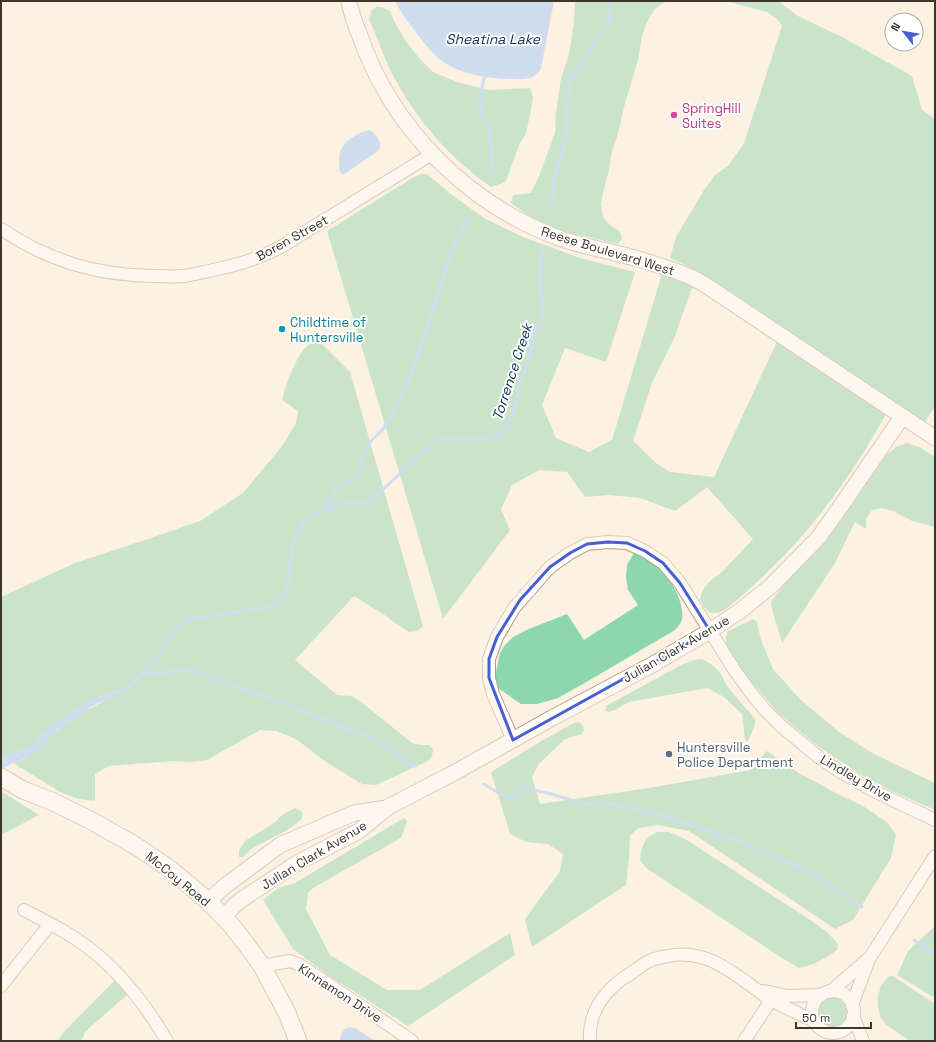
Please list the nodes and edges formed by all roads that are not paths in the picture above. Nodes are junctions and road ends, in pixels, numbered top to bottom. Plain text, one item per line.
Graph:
1 (349, 1) edge
2 (432, 154) junction
3 (1, 229) edge
4 (902, 417) junction
5 (935, 438) edge
6 (710, 631) junction
7 (513, 740) junction
8 (2, 778) edge
9 (388, 808) junction
10 (935, 820) edge
11 (935, 856) edge
12 (208, 901) junction
13 (24, 910) dead end
14 (223, 917) junction
15 (50, 924) junction
16 (869, 959) junction
17 (262, 966) junction
18 (1, 986) edge
19 (755, 988) junction
20 (826, 993) junction
21 (771, 1000) junction
22 (852, 1010) junction
23 (814, 1021) junction
24 (832, 1033) junction
25 (167, 1041) edge
26 (298, 1041) edge
27 (412, 1041) edge
28 (590, 1041) edge
29 (744, 1041) edge
30 (844, 1041) edge
31 (863, 1041) edge

1 - 2 street, Reese Boulevard West
2 - 3 street, Boren Street
2 - 4 street, Reese Boulevard West
4 - 5 street, Reese Boulevard West
4 - 6 street, Julian Clark Avenue
6 - 7 street, Julian Clark Avenue
6 - 7 street, Lindley Drive
6 - 10 street, Lindley Drive
7 - 9 street, Julian Clark Avenue
8 - 12 main road, McCoy Road
9 - 12 street, Julian Clark Avenue
9 - 14 street, Julian Clark Avenue
11 - 16 street
12 - 14 main road, McCoy Road
13 - 15 street
14 - 17 main road, McCoy Road
15 - 18 street
15 - 25 street
16 - 20 street
16 - 22 street
17 - 26 main road, McCoy Road
17 - 27 street, Kinnamon Drive
19 - 20 street
19 - 21 street
19 - 28 street
20 - 22 street
20 - 23 street
21 - 23 street
21 - 29 street
22 - 24 street
22 - 31 street
23 - 24 street
24 - 30 street

